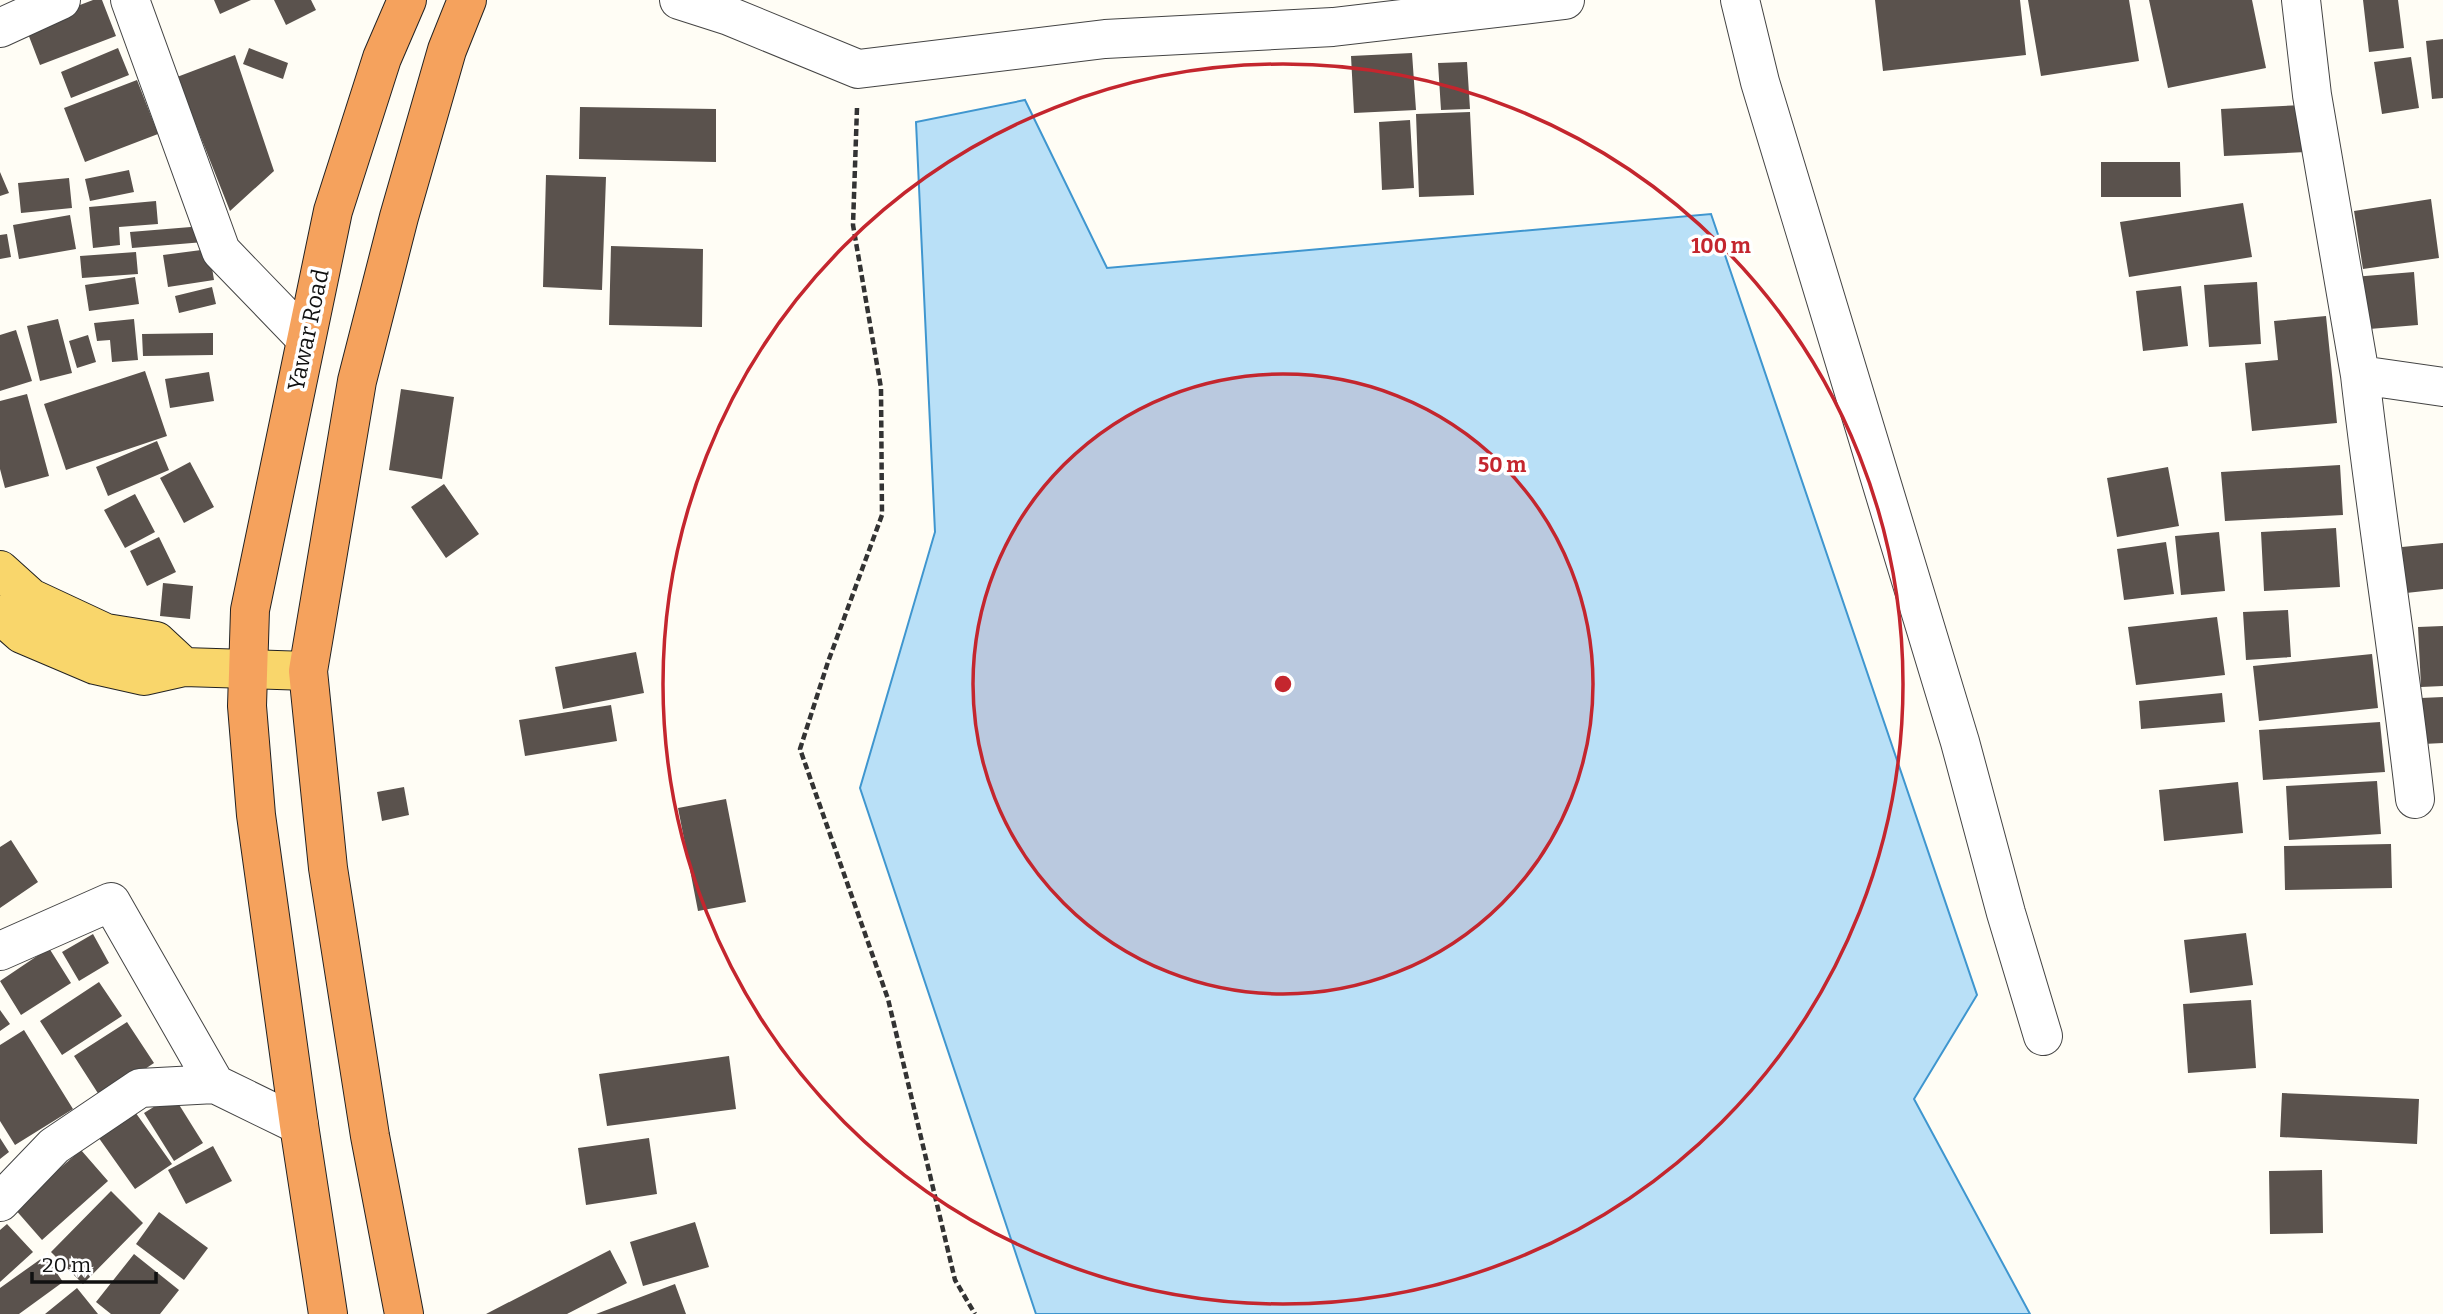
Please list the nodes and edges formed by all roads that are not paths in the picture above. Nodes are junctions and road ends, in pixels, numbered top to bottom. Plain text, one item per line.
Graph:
1 (61, 0) edge
2 (130, 0) edge
3 (407, 0) edge
4 (467, 0) edge
5 (679, 0) edge
6 (1565, 0) edge
7 (1741, 0) edge
8 (2301, 0) edge
9 (0, 28) edge
10 (305, 338) junction
11 (2360, 375) junction
12 (2443, 387) edge
13 (0, 570) edge
14 (0, 615) edge
15 (184, 667) junction
16 (249, 669) junction
17 (307, 671) junction
18 (2415, 799) dead end
19 (0, 951) edge
20 (2043, 1036) dead end
21 (215, 1084) junction
22 (299, 1125) junction
23 (0, 1202) edge
24 (328, 1314) edge
25 (404, 1314) edge

1 - 9 street
2 - 10 street
3 - 10 highway, Yawar Road
4 - 17 highway
5 - 6 street
7 - 20 street
8 - 11 street
10 - 16 highway, Yawar Road
11 - 12 street
11 - 18 street
13 - 15 main road
14 - 15 main road
15 - 16 main road
16 - 17 main road
16 - 22 highway, Yawar Road
17 - 25 highway
19 - 21 street
21 - 22 street
21 - 23 street
22 - 24 highway, Yawar Road

